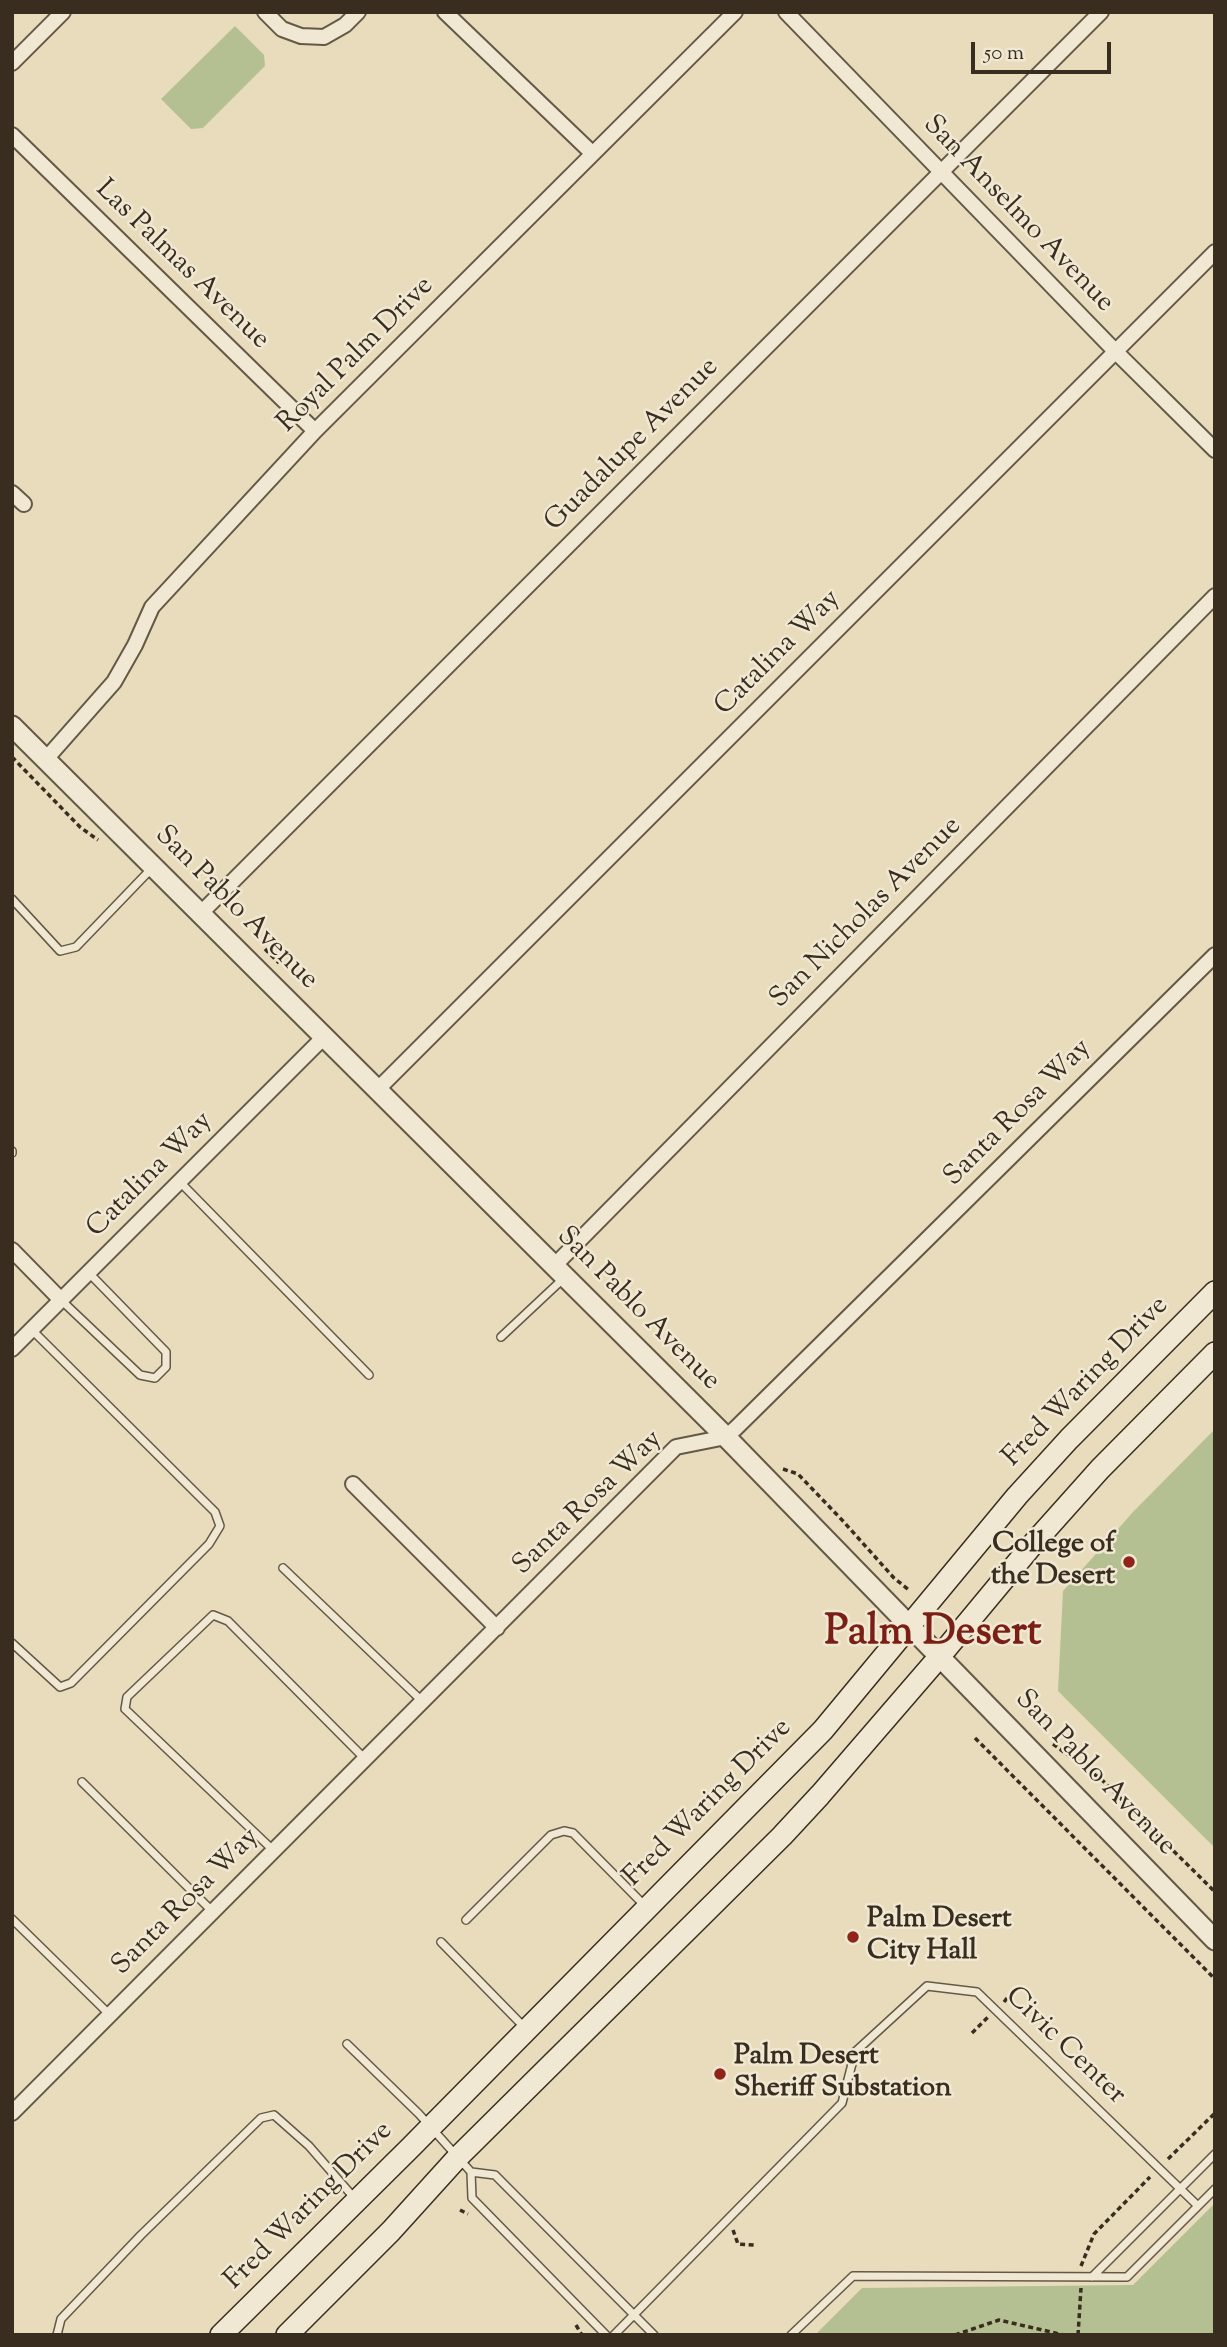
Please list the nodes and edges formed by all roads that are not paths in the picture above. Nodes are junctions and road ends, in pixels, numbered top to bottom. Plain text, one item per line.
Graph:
1 (63, 12) edge
2 (265, 12) edge
3 (358, 12) edge
4 (445, 12) edge
5 (735, 12) edge
6 (786, 12) edge
7 (1101, 12) edge
8 (12, 63) edge
9 (12, 135) edge
10 (592, 153) junction
11 (942, 172) junction
12 (1215, 252) edge
13 (1116, 352) junction
14 (315, 431) junction
15 (1215, 450) edge
16 (12, 493) edge
17 (24, 504) dead end
18 (1215, 596) edge
19 (12, 726) edge
20 (46, 759) junction
21 (153, 867) junction
22 (12, 899) edge
23 (200, 914) junction
24 (1215, 955) edge
25 (324, 1037) junction
26 (377, 1090) junction
27 (180, 1182) junction
28 (12, 1250) edge
29 (559, 1272) junction
30 (89, 1273) junction
31 (1215, 1292) edge
32 (61, 1300) junction
33 (32, 1330) junction
34 (501, 1337) dead end
35 (12, 1349) edge
36 (1215, 1353) edge
37 (369, 1375) dead end
38 (726, 1437) junction
39 (353, 1485) dead end
40 (283, 1568) dead end
41 (909, 1625) junction
42 (497, 1628) junction
43 (12, 1643) edge
44 (940, 1656) junction
45 (423, 1702) junction
46 (365, 1759) junction
47 (82, 1782) dead end
48 (274, 1851) junction
49 (647, 1908) junction
50 (213, 1912) junction
51 (12, 1919) edge
52 (466, 1920) dead end
53 (1215, 1940) edge
54 (441, 1942) dead end
55 (110, 2015) junction
56 (526, 2029) junction
57 (347, 2044) dead end
58 (12, 2113) edge
59 (429, 2127) junction
60 (1215, 2154) edge
61 (465, 2164) junction
62 (1180, 2188) junction
63 (1215, 2189) edge
64 (356, 2200) junction
65 (1198, 2206) junction
66 (1092, 2277) junction
67 (634, 2315) junction
68 (57, 2335) edge
69 (221, 2335) edge
70 (287, 2335) edge
71 (607, 2335) edge
72 (614, 2335) edge
73 (654, 2335) edge
74 (791, 2335) edge

1 - 8 street
2 - 3 street
4 - 10 street
5 - 10 street, Royal Palm Drive
6 - 11 street, San Anselmo Avenue
7 - 11 street, Guadalupe Avenue
9 - 14 street, Las Palmas Avenue
10 - 14 street, Royal Palm Drive
11 - 13 street, San Anselmo Avenue
11 - 23 street, Guadalupe Avenue
12 - 13 street, Catalina Way
13 - 15 street, San Anselmo Avenue
13 - 26 street, Catalina Way
14 - 20 street, Royal Palm Drive
16 - 17 street
18 - 29 street, San Nicholas Avenue
19 - 20 street, San Pablo Avenue
20 - 21 street, San Pablo Avenue
21 - 22 lane
21 - 23 street, San Pablo Avenue
23 - 25 street, San Pablo Avenue
24 - 38 street, Santa Rosa Way
25 - 26 street, San Pablo Avenue
25 - 27 street, Catalina Way
26 - 29 street, San Pablo Avenue
27 - 30 street, Catalina Way
27 - 37 lane
28 - 32 street
29 - 34 lane
29 - 38 street, San Pablo Avenue
30 - 32 street, Catalina Way
30 - 32 lane
31 - 41 main road, Fred Waring Drive
32 - 33 street, Catalina Way
33 - 35 street, Catalina Way
33 - 43 lane
36 - 44 main road
38 - 41 street, San Pablo Avenue
38 - 42 street, Santa Rosa Way
39 - 42 street
40 - 45 lane
41 - 44 street, San Pablo Avenue
41 - 49 main road, Fred Waring Drive
42 - 45 street, Santa Rosa Way
44 - 53 street, San Pablo Avenue
44 - 61 main road
45 - 46 street, Santa Rosa Way
46 - 48 street, Santa Rosa Way
46 - 48 lane
47 - 50 lane
48 - 50 street, Santa Rosa Way
49 - 52 lane
49 - 56 main road, Fred Waring Drive
50 - 55 street, Santa Rosa Way
51 - 55 lane
54 - 56 lane
55 - 58 street, Santa Rosa Way
56 - 59 main road, Fred Waring Drive
57 - 59 lane
59 - 61 lane
59 - 64 main road, Fred Waring Drive
60 - 62 lane
61 - 67 lane
61 - 70 main road
61 - 71 lane
62 - 65 lane, Civic Center
62 - 66 lane
62 - 67 lane, Civic Center
63 - 65 lane
64 - 68 lane
64 - 69 main road, Fred Waring Drive
65 - 66 lane
66 - 74 lane
67 - 72 lane, Civic Center
67 - 73 lane

